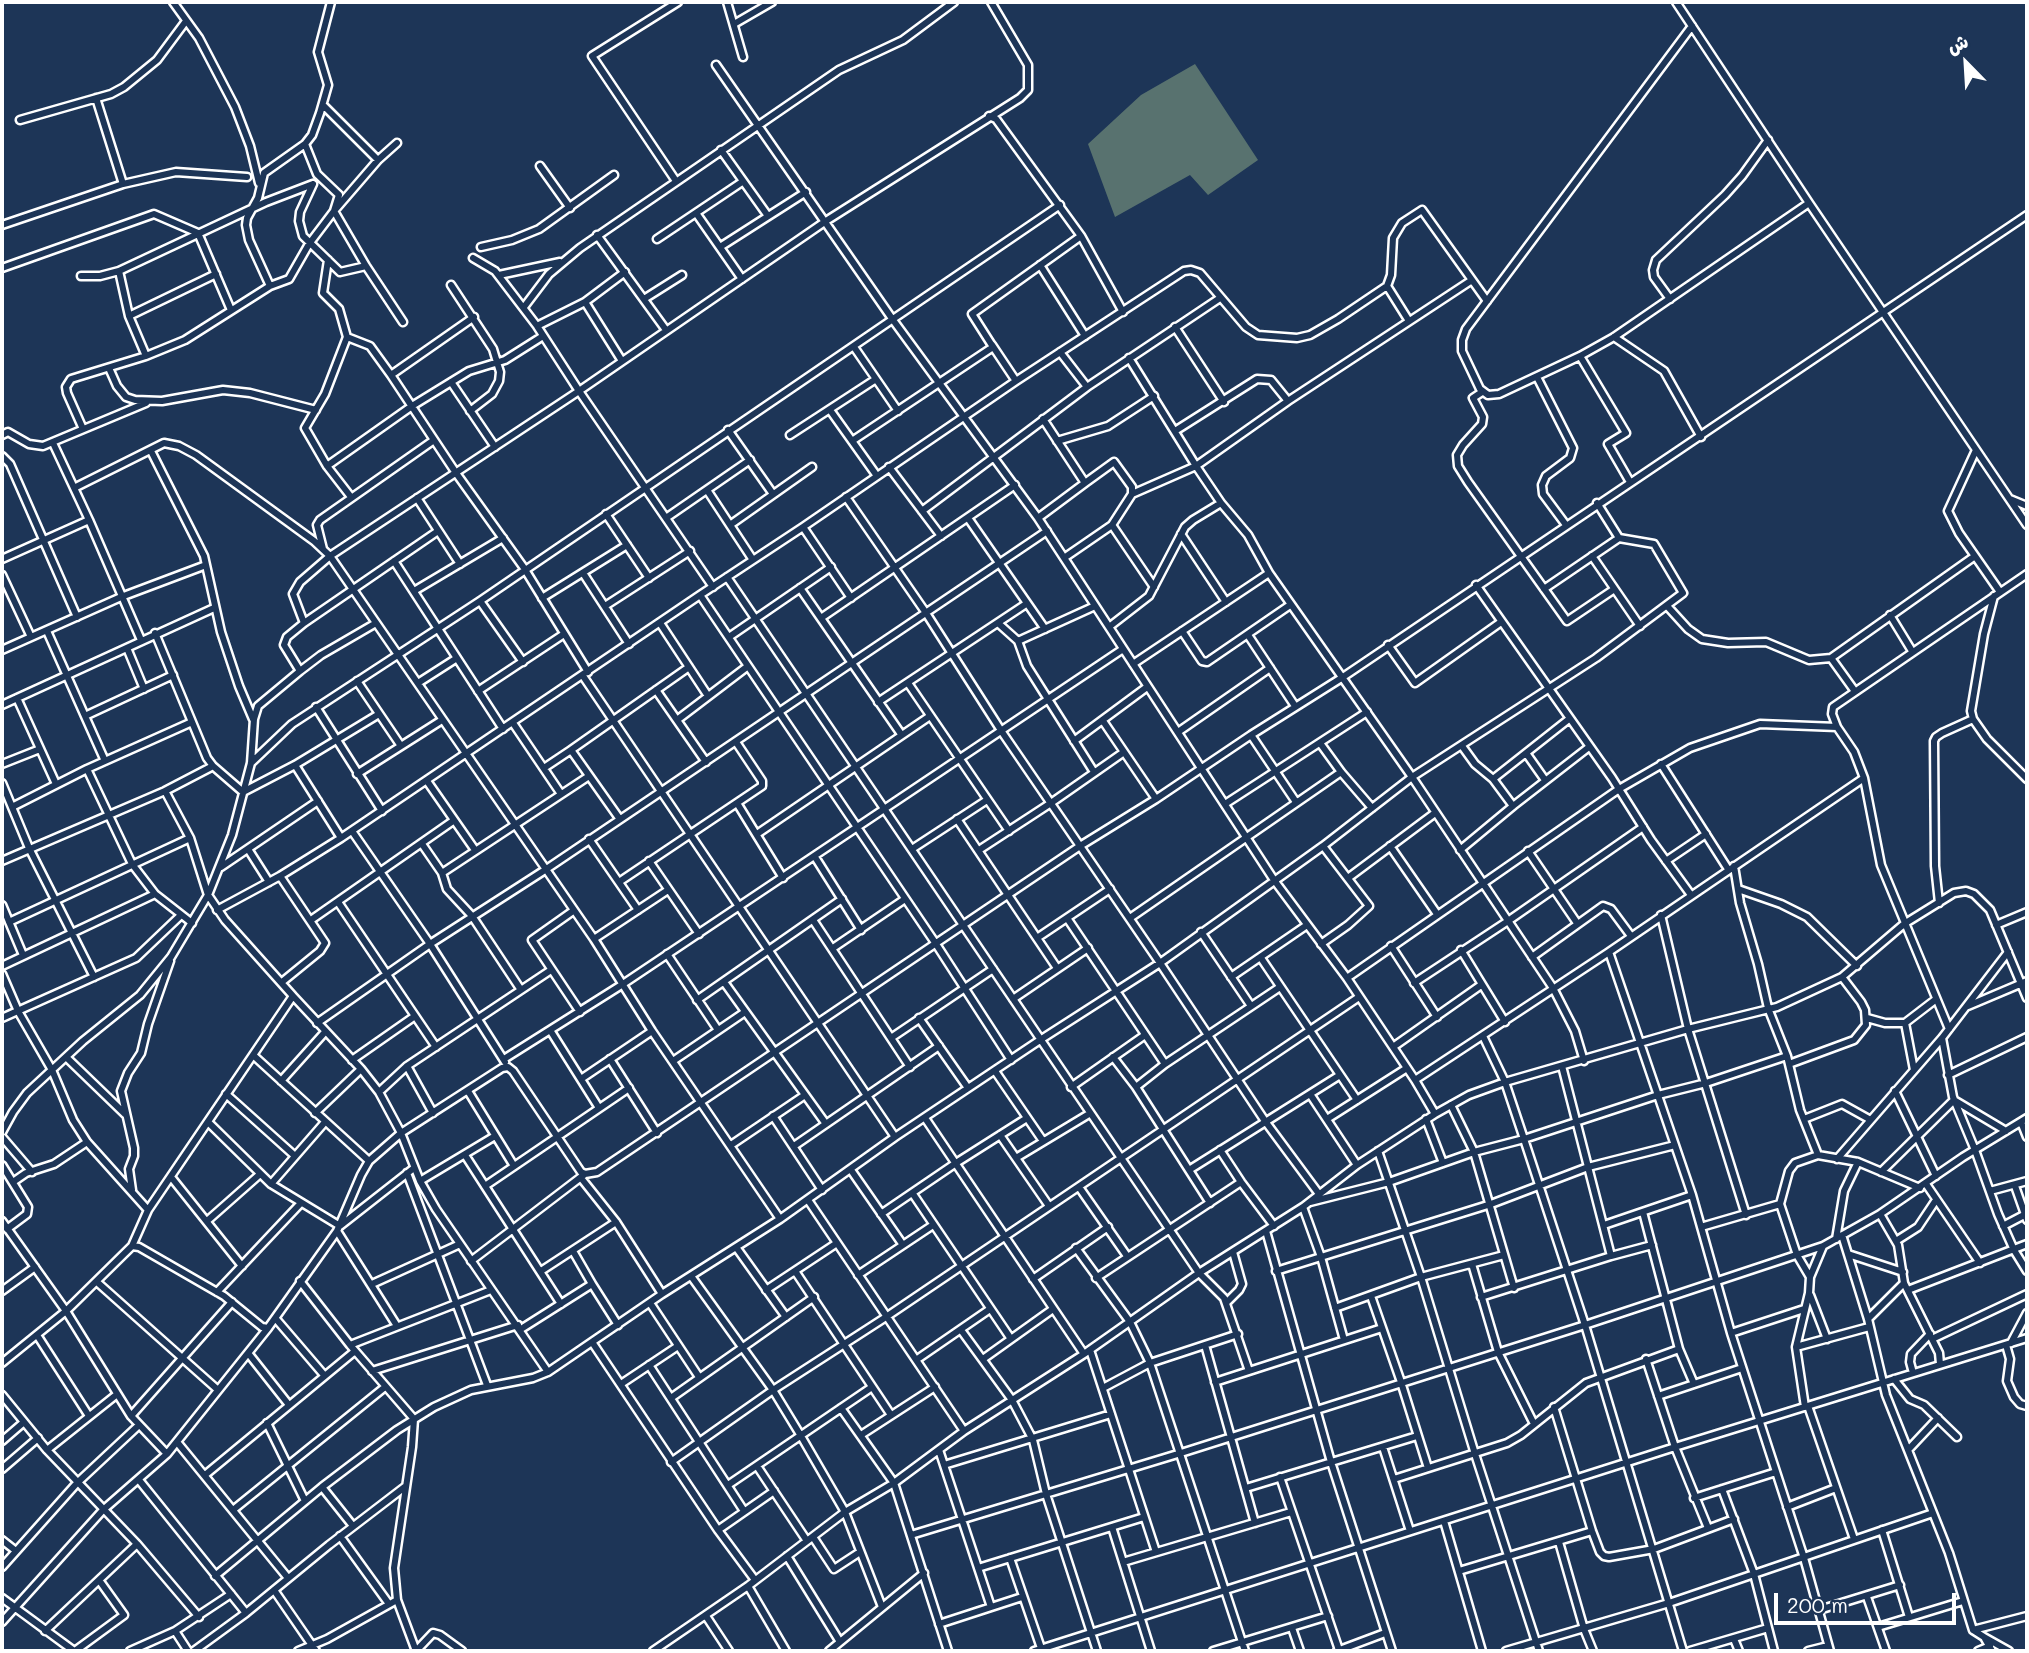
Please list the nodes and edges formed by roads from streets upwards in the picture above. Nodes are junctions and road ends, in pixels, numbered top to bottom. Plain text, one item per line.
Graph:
1 (173, 2) edge
2 (331, 2) edge
3 (678, 2) edge
4 (727, 2) edge
5 (772, 2) edge
6 (954, 2) edge
7 (991, 2) edge
8 (1676, 2) edge
9 (186, 21) junction
10 (734, 24) junction
11 (1692, 26) junction
12 (743, 57) dead end
13 (716, 65) dead end
14 (96, 99) junction
15 (323, 105) junction
16 (989, 116) junction
17 (20, 120) dead end
18 (759, 125) junction
19 (1768, 140) junction
20 (397, 143) dead end
21 (305, 144) junction
22 (721, 150) junction
23 (377, 160) junction
24 (540, 166) dead end
25 (614, 175) dead end
26 (247, 177) dead end
27 (319, 177) junction
28 (676, 181) junction
29 (742, 182) junction
30 (123, 184) junction
31 (313, 184) junction
32 (260, 185) junction
33 (806, 192) junction
34 (1809, 203) junction
35 (1060, 205) junction
36 (570, 208) junction
37 (251, 211) junction
38 (334, 211) junction
39 (696, 213) junction
40 (2027, 215) edge
41 (768, 216) junction
42 (826, 221) junction
43 (2, 225) edge
44 (198, 233) junction
45 (597, 235) junction
46 (1082, 236) junction
47 (657, 239) dead end
48 (309, 244) junction
49 (481, 247) dead end
50 (720, 247) junction
51 (473, 258) dead end
52 (328, 260) junction
53 (562, 262) junction
54 (1040, 265) junction
55 (366, 266) junction
56 (2, 268) edge
57 (119, 271) junction
58 (625, 272) junction
59 (216, 274) junction
60 (499, 275) junction
61 (682, 275) dead end
62 (81, 276) dead end
63 (742, 279) junction
64 (1472, 280) junction
65 (451, 285) dead end
66 (270, 286) junction
67 (1387, 286) junction
68 (1220, 298) junction
69 (644, 299) junction
70 (1670, 299) junction
71 (1487, 301) junction
72 (585, 302) junction
73 (524, 307) junction
74 (231, 310) junction
75 (1123, 312) junction
76 (1883, 312) junction
77 (972, 314) junction
78 (129, 316) junction
79 (474, 317) junction
80 (893, 320) junction
81 (1409, 321) junction
82 (403, 322) dead end
83 (537, 326) junction
84 (1175, 327) junction
85 (666, 330) junction
86 (543, 336) junction
87 (1085, 336) junction
88 (347, 337) junction
89 (1614, 337) junction
90 (853, 347) junction
91 (1060, 352) junction
92 (146, 356) junction
93 (1580, 356) junction
94 (1129, 358) junction
95 (622, 361) junction
96 (498, 362) junction
97 (109, 368) junction
98 (391, 375) junction
99 (1537, 377) junction
100 (876, 379) junction
101 (1016, 381) junction
102 (451, 382) junction
103 (939, 384) junction
104 (1087, 387) junction
105 (579, 391) junction
106 (1482, 392) junction
107 (1154, 396) junction
108 (1288, 401) junction
109 (148, 402) junction
110 (1224, 402) junction
111 (412, 406) junction
112 (316, 410) junction
113 (830, 410) junction
114 (470, 411) junction
115 (898, 411) junction
116 (963, 418) junction
117 (1043, 419) junction
118 (83, 429) junction
119 (728, 430) junction
120 (1175, 431) junction
121 (2, 435) edge
122 (790, 435) dead end
123 (1701, 437) junction
124 (433, 440) junction
125 (852, 441) junction
126 (1057, 441) junction
127 (53, 443) junction
128 (495, 447) junction
129 (1976, 450) junction
130 (151, 451) junction
131 (2, 456) edge
132 (993, 457) junction
133 (750, 460) junction
134 (327, 466) junction
135 (1196, 466) junction
136 (812, 467) dead end
137 (889, 467) junction
138 (456, 473) junction
139 (877, 476) junction
140 (1630, 482) junction
141 (1085, 483) junction
142 (1015, 485) junction
143 (644, 487) junction
144 (74, 488) junction
145 (707, 489) junction
146 (774, 494) junction
147 (1132, 494) junction
148 (351, 497) junction
149 (846, 497) junction
150 (417, 498) junction
151 (2009, 498) junction
152 (1222, 503) junction
153 (1597, 503) junction
154 (2027, 506) edge
155 (922, 511) junction
156 (606, 514) junction
157 (666, 518) junction
158 (968, 518) junction
159 (1038, 518) junction
160 (89, 520) junction
161 (730, 525) junction
162 (1112, 525) junction
163 (1566, 525) junction
164 (2027, 525) edge
165 (803, 527) junction
166 (438, 531) junction
167 (1047, 531) junction
168 (1181, 534) junction
169 (941, 536) junction
170 (503, 538) junction
171 (1619, 538) junction
172 (43, 541) junction
173 (627, 545) junction
174 (323, 550) junction
175 (690, 551) junction
176 (330, 556) junction
177 (1521, 556) junction
178 (1592, 556) junction
179 (1975, 556) junction
180 (1064, 558) junction
181 (2, 559) edge
182 (394, 561) junction
183 (753, 561) junction
184 (998, 563) junction
185 (460, 564) junction
186 (206, 565) junction
187 (831, 567) junction
188 (524, 568) junction
189 (894, 569) junction
190 (583, 573) junction
191 (1269, 573) junction
192 (2027, 574) edge
193 (2, 575) edge
194 (727, 577) junction
195 (649, 578) junction
196 (1476, 586) junction
197 (713, 587) junction
198 (800, 587) junction
199 (1154, 587) junction
200 (353, 589) junction
201 (1544, 589) junction
202 (1614, 590) junction
203 (415, 592) junction
204 (1997, 594) junction
205 (700, 595) junction
206 (121, 597) junction
207 (542, 598) junction
208 (851, 598) junction
209 (480, 601) junction
210 (1226, 602) junction
211 (1026, 604) junction
212 (1290, 604) junction
213 (606, 606) junction
214 (1095, 606) junction
215 (1668, 607) junction
216 (214, 608) junction
217 (926, 613) junction
218 (1890, 615) junction
219 (77, 617) junction
220 (821, 618) junction
221 (754, 619) junction
222 (1501, 622) junction
223 (304, 623) junction
224 (376, 623) junction
225 (660, 623) junction
226 (998, 623) junction
227 (1640, 626) junction
228 (1109, 627) junction
229 (438, 628) junction
230 (1045, 629) junction
231 (47, 631) junction
232 (1182, 631) junction
233 (155, 633) junction
234 (564, 634) junction
235 (1248, 635) junction
236 (31, 637) junction
237 (729, 637) junction
238 (141, 640) junction
239 (1018, 641) junction
240 (629, 644) junction
241 (1388, 645) junction
242 (127, 648) junction
243 (1124, 649) junction
244 (2, 650) edge
245 (1912, 651) junction
246 (398, 654) junction
247 (952, 654) junction
248 (457, 658) junction
249 (1831, 658) junction
250 (523, 662) junction
251 (850, 662) junction
252 (1133, 664) junction
253 (748, 666) junction
254 (689, 667) junction
255 (1269, 668) junction
256 (300, 671) junction
257 (586, 674) junction
258 (66, 675) junction
259 (173, 675) junction
260 (1343, 677) junction
261 (358, 681) junction
262 (418, 683) junction
263 (908, 683) junction
264 (1147, 687) junction
265 (144, 689) junction
266 (1549, 690) junction
267 (1854, 690) junction
268 (478, 691) junction
269 (656, 691) junction
270 (807, 693) junction
271 (708, 696) junction
272 (17, 698) junction
273 (1049, 701) junction
274 (878, 702) junction
275 (2, 705) edge
276 (1295, 706) junction
277 (316, 707) junction
278 (779, 712) junction
279 (1367, 712) junction
280 (379, 714) junction
281 (85, 716) junction
282 (930, 716) junction
283 (254, 719) junction
284 (614, 719) junction
285 (1569, 719) junction
286 (1973, 719) junction
287 (442, 720) junction
288 (677, 720) junction
289 (1103, 721) junction
290 (192, 722) junction
291 (513, 723) junction
292 (1837, 727) junction
293 (503, 729) junction
294 (1002, 732) junction
295 (1178, 732) junction
296 (901, 734) junction
297 (1251, 735) junction
298 (336, 740) junction
299 (1074, 741) junction
300 (736, 742) junction
301 (1321, 743) junction
302 (401, 746) junction
303 (1462, 746) junction
304 (1589, 747) junction
305 (40, 749) junction
306 (571, 750) junction
307 (1124, 752) junction
308 (1525, 753) junction
309 (465, 756) junction
310 (960, 759) junction
311 (105, 761) junction
312 (706, 762) junction
313 (251, 763) junction
314 (2, 764) edge
315 (1661, 764) junction
316 (295, 765) junction
317 (212, 766) junction
318 (855, 766) junction
319 (544, 768) junction
320 (1202, 768) junction
321 (87, 769) junction
322 (1094, 772) junction
323 (1276, 772) junction
324 (1341, 772) junction
325 (357, 774) junction
326 (589, 776) junction
327 (1412, 777) junction
328 (1864, 778) junction
329 (1493, 779) junction
330 (2027, 779) edge
331 (1545, 780) junction
332 (427, 781) junction
333 (2, 783) edge
334 (56, 784) junction
335 (828, 785) junction
336 (1619, 789) junction
337 (662, 790) junction
338 (165, 791) junction
339 (243, 792) junction
340 (561, 794) junction
341 (1156, 799) junction
342 (987, 800) junction
343 (318, 801) junction
344 (1296, 802) junction
345 (737, 803) junction
346 (1051, 803) junction
347 (1225, 804) junction
348 (1513, 806) junction
349 (12, 807) junction
350 (1372, 808) junction
351 (886, 810) junction
352 (382, 811) junction
353 (1435, 813) junction
354 (109, 814) junction
355 (619, 818) junction
356 (957, 820) junction
357 (453, 821) junction
358 (515, 824) junction
359 (1643, 827) junction
360 (857, 829) junction
361 (352, 831) junction
362 (1009, 831) junction
363 (691, 834) junction
364 (757, 834) junction
365 (1706, 834) junction
366 (190, 838) junction
367 (341, 838) junction
368 (1246, 838) junction
369 (589, 839) junction
370 (422, 844) junction
371 (1080, 846) junction
372 (1322, 846) junction
373 (1390, 846) junction
374 (29, 848) junction
375 (248, 849) junction
376 (912, 849) junction
377 (475, 850) junction
378 (979, 850) junction
379 (1460, 850) junction
380 (1528, 851) junction
381 (815, 857) junction
382 (2, 861) edge
383 (649, 861) junction
384 (1666, 861) junction
385 (132, 864) junction
386 (1731, 867) junction
387 (219, 868) junction
388 (545, 870) junction
389 (381, 872) junction
390 (442, 873) junction
391 (280, 876) junction
392 (783, 878) junction
393 (1348, 878) junction
394 (1273, 880) junction
395 (269, 882) junction
396 (618, 882) junction
397 (1483, 882) junction
398 (1110, 889) junction
399 (1554, 889) junction
400 (1738, 889) junction
401 (668, 890) junction
402 (155, 894) junction
403 (208, 895) junction
404 (1008, 895) junction
405 (1691, 895) junction
406 (842, 899) junction
407 (905, 899) junction
408 (55, 901) junction
409 (338, 902) junction
410 (1938, 903) junction
411 (2, 905) edge
412 (740, 906) junction
413 (217, 910) junction
414 (638, 910) junction
415 (573, 911) junction
416 (2027, 912) edge
417 (1437, 914) junction
418 (4, 915) edge
419 (1661, 915) junction
420 (180, 916) junction
421 (472, 916) junction
422 (1067, 918) junction
423 (1130, 918) junction
424 (311, 920) junction
425 (813, 920) junction
426 (1508, 921) junction
427 (9, 922) junction
428 (192, 923) junction
429 (1577, 923) junction
430 (1904, 924) junction
431 (963, 925) junction
432 (1307, 925) junction
433 (1996, 925) junction
434 (861, 930) junction
435 (1201, 932) junction
436 (72, 934) junction
437 (699, 934) junction
438 (1631, 936) junction
439 (1037, 938) junction
440 (594, 939) junction
441 (430, 944) junction
442 (936, 944) junction
443 (1321, 944) junction
444 (1391, 946) junction
445 (833, 948) junction
446 (1088, 948) junction
447 (769, 950) junction
448 (1461, 950) junction
449 (1609, 952) junction
450 (2008, 952) junction
451 (667, 954) junction
452 (23, 955) junction
453 (171, 957) junction
454 (1261, 957) junction
455 (1532, 957) junction
456 (1160, 963) junction
457 (1857, 965) junction
458 (2, 966) edge
459 (1057, 968) junction
460 (993, 969) junction
461 (551, 970) junction
462 (2, 974) edge
463 (387, 975) junction
464 (1231, 976) junction
465 (94, 977) junction
466 (1842, 977) junction
467 (1347, 978) junction
468 (282, 982) junction
469 (724, 982) junction
470 (1414, 982) junction
471 (2024, 983) edge
472 (623, 984) junction
473 (1481, 985) junction
474 (1280, 987) junction
475 (965, 988) junction
476 (1553, 988) junction
477 (521, 990) junction
478 (1117, 992) junction
479 (863, 993) junction
480 (293, 996) junction
481 (1359, 997) junction
482 (2027, 998) edge
483 (1013, 999) junction
484 (697, 1000) junction
485 (1935, 1000) junction
486 (1251, 1006) junction
487 (1967, 1006) junction
488 (1768, 1008) junction
489 (18, 1011) junction
490 (580, 1012) junction
491 (745, 1012) junction
492 (415, 1016) junction
493 (1437, 1017) junction
494 (2, 1018) edge
495 (919, 1018) junction
496 (1867, 1018) junction
497 (478, 1019) junction
498 (818, 1022) junction
499 (1505, 1022) junction
500 (317, 1023) junction
501 (1905, 1023) junction
502 (1309, 1029) junction
503 (1688, 1029) junction
504 (1949, 1029) junction
505 (550, 1030) junction
506 (718, 1030) junction
507 (652, 1031) junction
508 (326, 1032) junction
509 (1209, 1034) junction
510 (1145, 1035) junction
511 (1483, 1036) junction
512 (891, 1038) junction
513 (1942, 1038) junction
514 (1040, 1040) junction
515 (2027, 1041) edge
516 (1639, 1044) junction
517 (939, 1046) junction
518 (436, 1047) junction
519 (1393, 1047) junction
520 (774, 1052) junction
521 (253, 1055) junction
522 (1787, 1056) junction
523 (66, 1057) junction
524 (1113, 1057) junction
525 (504, 1059) junction
526 (610, 1059) junction
527 (352, 1060) junction
528 (1011, 1060) junction
529 (673, 1061) junction
530 (1584, 1061) junction
531 (1165, 1064) junction
532 (1789, 1064) junction
533 (407, 1066) junction
534 (1562, 1066) junction
535 (508, 1067) junction
536 (910, 1067) junction
537 (1407, 1068) junction
538 (361, 1069) junction
539 (52, 1070) junction
540 (1914, 1070) junction
541 (995, 1071) junction
542 (1948, 1075) junction
543 (1340, 1076) junction
544 (1236, 1078) junction
545 (581, 1079) junction
546 (1415, 1080) junction
547 (281, 1081) junction
548 (1505, 1082) junction
549 (1706, 1083) junction
550 (1071, 1087) junction
551 (1136, 1087) junction
552 (629, 1088) junction
553 (968, 1088) junction
554 (468, 1091) junction
555 (1895, 1091) junction
556 (379, 1092) junction
557 (226, 1094) junction
558 (1310, 1094) junction
559 (805, 1095) junction
560 (1658, 1095) junction
561 (868, 1096) junction
562 (1357, 1100) junction
563 (1954, 1100) junction
564 (701, 1101) junction
565 (1451, 1105) junction
566 (599, 1108) junction
567 (433, 1113) junction
568 (315, 1114) junction
569 (1089, 1114) junction
570 (1435, 1114) junction
571 (126, 1115) junction
572 (774, 1116) junction
573 (925, 1118) junction
574 (1027, 1118) junction
575 (1327, 1119) junction
576 (1426, 1119) junction
577 (1804, 1119) junction
578 (1870, 1119) junction
579 (2024, 1120) edge
580 (1265, 1121) junction
581 (208, 1122) junction
582 (325, 1122) junction
583 (1576, 1123) junction
584 (826, 1124) junction
585 (1162, 1128) junction
586 (2006, 1131) junction
587 (401, 1133) junction
588 (657, 1133) junction
589 (2, 1135) edge
590 (1000, 1135) junction
591 (495, 1136) junction
592 (558, 1136) junction
593 (1917, 1137) junction
594 (2027, 1137) edge
595 (895, 1138) junction
596 (1524, 1139) junction
597 (1043, 1141) junction
598 (87, 1142) junction
599 (731, 1145) junction
600 (1675, 1145) junction
601 (794, 1146) junction
602 (1220, 1150) junction
603 (1975, 1150) junction
604 (1378, 1151) junction
605 (1474, 1152) junction
606 (465, 1155) junction
607 (295, 1156) junction
608 (1818, 1156) junction
609 (1016, 1158) junction
610 (1120, 1159) junction
611 (1837, 1159) junction
612 (369, 1161) junction
613 (1858, 1162) junction
614 (956, 1163) junction
615 (1443, 1163) junction
616 (2, 1165) edge
617 (1357, 1165) junction
618 (514, 1166) junction
619 (1588, 1167) junction
620 (414, 1168) junction
621 (851, 1170) junction
622 (1189, 1170) junction
623 (32, 1172) junction
624 (1881, 1172) junction
625 (407, 1173) junction
626 (259, 1175) junction
627 (583, 1176) junction
628 (171, 1177) junction
629 (1936, 1177) junction
630 (420, 1181) junction
631 (2027, 1181) edge
632 (13, 1182) junction
633 (1241, 1182) junction
634 (1389, 1182) junction
635 (271, 1184) junction
636 (485, 1186) junction
637 (1923, 1186) junction
638 (2015, 1186) junction
639 (1079, 1187) junction
640 (1539, 1187) junction
641 (822, 1190) junction
642 (1990, 1191) junction
643 (133, 1192) junction
644 (913, 1194) junction
645 (1319, 1194) junction
646 (1692, 1195) junction
647 (808, 1200) junction
648 (1936, 1200) junction
649 (1210, 1203) junction
650 (300, 1204) junction
651 (1491, 1204) junction
652 (1780, 1204) junction
653 (1306, 1205) junction
654 (1049, 1206) junction
655 (148, 1210) junction
656 (1643, 1212) junction
657 (881, 1214) junction
658 (1880, 1214) junction
659 (1746, 1215) junction
660 (2026, 1216) edge
661 (780, 1219) junction
662 (2, 1221) edge
663 (207, 1221) junction
664 (616, 1222) junction
665 (933, 1224) junction
666 (1604, 1225) junction
667 (1274, 1226) junction
668 (2003, 1226) junction
669 (1108, 1227) junction
670 (1702, 1227) junction
671 (513, 1228) junction
672 (7, 1229) junction
673 (339, 1229) junction
674 (1170, 1229) junction
675 (1405, 1229) junction
676 (1266, 1231) junction
677 (1005, 1236) junction
678 (1839, 1237) junction
679 (1896, 1241) junction
680 (837, 1243) junction
681 (460, 1244) junction
682 (2027, 1244) edge
683 (903, 1245) junction
684 (1652, 1245) junction
685 (132, 1246) junction
686 (1823, 1246) junction
687 (736, 1247) junction
688 (1076, 1248) junction
689 (2014, 1250) junction
690 (573, 1251) junction
691 (1233, 1252) junction
692 (438, 1254) junction
693 (1848, 1254) junction
694 (1504, 1255) junction
695 (1797, 1255) junction
696 (1127, 1256) junction
697 (1611, 1256) junction
698 (1321, 1257) junction
699 (471, 1261) junction
700 (1980, 1263) junction
701 (1472, 1264) junction
702 (961, 1265) junction
703 (242, 1266) junction
704 (36, 1267) junction
705 (541, 1271) junction
706 (795, 1271) junction
707 (1276, 1271) junction
708 (1567, 1271) junction
709 (2027, 1271) edge
710 (1903, 1272) junction
711 (1199, 1273) junction
712 (859, 1275) junction
713 (691, 1276) junction
714 (1421, 1277) junction
715 (1811, 1277) junction
716 (1096, 1278) junction
717 (1033, 1279) junction
718 (1717, 1281) junction
719 (97, 1282) junction
720 (300, 1282) junction
721 (372, 1284) junction
722 (592, 1284) junction
723 (1906, 1286) junction
724 (1514, 1287) junction
725 (491, 1290) junction
726 (766, 1290) junction
727 (2, 1291) edge
728 (218, 1292) junction
729 (1809, 1293) junction
730 (662, 1294) junction
731 (2027, 1294) edge
732 (1371, 1296) junction
733 (814, 1297) junction
734 (1481, 1297) junction
735 (1666, 1297) junction
736 (232, 1302) junction
737 (650, 1303) junction
738 (1226, 1303) junction
739 (457, 1304) junction
740 (561, 1304) junction
741 (1335, 1308) junction
742 (990, 1309) junction
743 (1053, 1309) junction
744 (1804, 1309) junction
745 (66, 1311) junction
746 (2027, 1313) edge
747 (786, 1317) junction
748 (886, 1317) junction
749 (276, 1319) junction
750 (1868, 1319) junction
751 (1130, 1322) junction
752 (618, 1325) junction
753 (1585, 1325) junction
754 (397, 1326) junction
755 (519, 1327) junction
756 (1869, 1327) junction
757 (268, 1328) junction
758 (1382, 1328) junction
759 (961, 1330) junction
760 (1731, 1333) junction
761 (1238, 1334) junction
762 (37, 1335) junction
763 (1931, 1336) junction
764 (2027, 1338) edge
765 (1011, 1339) junction
766 (1827, 1339) junction
767 (1344, 1340) junction
768 (470, 1342) junction
769 (592, 1342) junction
770 (845, 1343) junction
771 (2008, 1344) junction
772 (1205, 1345) junction
773 (678, 1346) junction
774 (1796, 1347) junction
775 (352, 1348) junction
776 (742, 1348) junction
777 (1679, 1349) junction
778 (1087, 1352) junction
779 (1497, 1352) junction
780 (248, 1353) junction
781 (1939, 1353) junction
782 (1301, 1355) junction
783 (182, 1359) junction
784 (983, 1359) junction
785 (1646, 1359) junction
786 (916, 1360) junction
787 (1950, 1361) junction
788 (2, 1363) edge
789 (1150, 1363) junction
790 (1940, 1364) junction
791 (649, 1365) junction
792 (1450, 1367) junction
793 (1742, 1368) junction
794 (372, 1371) junction
795 (1249, 1371) junction
796 (548, 1372) junction
797 (1913, 1373) junction
798 (324, 1376) junction
799 (699, 1377) junction
800 (1601, 1377) junction
801 (1894, 1378) junction
802 (1215, 1382) junction
803 (1401, 1382) junction
804 (1882, 1382) junction
805 (621, 1384) junction
806 (1694, 1384) junction
807 (487, 1385) junction
808 (385, 1387) junction
809 (872, 1387) junction
810 (935, 1387) junction
811 (1103, 1388) junction
812 (218, 1390) junction
813 (773, 1390) junction
814 (2, 1395) edge
815 (116, 1395) junction
816 (1658, 1396) junction
817 (671, 1398) junction
818 (1012, 1401) junction
819 (289, 1405) junction
820 (1806, 1406) junction
821 (2027, 1406) edge
822 (1554, 1407) junction
823 (841, 1408) junction
824 (1316, 1408) junction
825 (1111, 1414) junction
826 (891, 1415) junction
827 (89, 1416) junction
828 (131, 1416) junction
829 (1938, 1418) junction
830 (414, 1419) junction
831 (1759, 1421) junction
832 (24, 1422) junction
833 (267, 1423) junction
834 (1534, 1424) junction
835 (139, 1425) junction
836 (964, 1431) junction
837 (861, 1435) junction
838 (801, 1436) junction
839 (1231, 1436) junction
840 (1417, 1437) junction
841 (1957, 1437) dead end
842 (38, 1438) junction
843 (1033, 1440) junction
844 (2, 1441) edge
845 (699, 1441) junction
846 (177, 1442) junction
847 (1383, 1447) junction
848 (1675, 1447) junction
849 (47, 1450) junction
850 (939, 1450) junction
851 (1908, 1450) junction
852 (1181, 1453) junction
853 (167, 1454) junction
854 (1475, 1454) junction
855 (671, 1462) junction
856 (1331, 1462) junction
857 (1626, 1463) junction
858 (287, 1465) junction
859 (944, 1465) junction
860 (757, 1466) junction
861 (1427, 1468) junction
862 (2, 1469) edge
863 (1129, 1469) junction
864 (1776, 1472) junction
865 (205, 1475) junction
866 (1280, 1477) junction
867 (1394, 1479) junction
868 (1576, 1479) junction
869 (139, 1480) junction
870 (77, 1483) junction
871 (894, 1483) junction
872 (728, 1485) junction
873 (406, 1486) junction
874 (322, 1488) junction
875 (1246, 1488) junction
876 (1836, 1488) junction
877 (1722, 1489) junction
878 (774, 1491) junction
879 (1046, 1494) junction
880 (1695, 1498) junction
881 (305, 1501) junction
882 (1493, 1505) junction
883 (1787, 1507) junction
884 (103, 1510) junction
885 (233, 1510) junction
886 (744, 1511) junction
887 (845, 1512) junction
888 (1291, 1512) junction
889 (1933, 1513) junction
890 (1144, 1517) junction
891 (961, 1519) junction
892 (1734, 1519) junction
893 (1444, 1521) junction
894 (1255, 1522) junction
895 (353, 1526) junction
896 (1112, 1527) junction
897 (1708, 1528) junction
898 (718, 1530) junction
899 (1882, 1530) junction
900 (1410, 1531) junction
901 (1592, 1531) junction
902 (911, 1535) junction
903 (340, 1536) junction
904 (1209, 1537) junction
905 (810, 1539) junction
906 (1854, 1539) junction
907 (2, 1540) edge
908 (258, 1540) junction
909 (1061, 1542) junction
910 (1559, 1542) junction
911 (137, 1544) junction
912 (1359, 1547) junction
913 (1654, 1549) junction
914 (16, 1551) junction
915 (860, 1552) junction
916 (1156, 1552) junction
917 (787, 1556) junction
918 (1510, 1556) junction
919 (1010, 1558) junction
920 (1804, 1558) junction
921 (1123, 1562) junction
922 (1309, 1563) junction
923 (2, 1567) edge
924 (978, 1568) junction
925 (1459, 1571) junction
926 (924, 1573) junction
927 (1754, 1574) junction
928 (215, 1576) junction
929 (288, 1578) junction
930 (99, 1580) junction
931 (755, 1580) junction
932 (748, 1586) junction
933 (1900, 1586) junction
934 (274, 1590) junction
935 (1225, 1590) junction
936 (231, 1594) junction
937 (1022, 1597) junction
938 (1867, 1597) junction
939 (2, 1598) edge
940 (397, 1600) junction
941 (1963, 1601) junction
942 (1670, 1603) junction
943 (389, 1604) junction
944 (882, 1607) junction
945 (991, 1607) junction
946 (14, 1608) junction
947 (1819, 1611) junction
948 (246, 1613) junction
949 (706, 1616) junction
950 (1328, 1616) junction
951 (2027, 1616) edge
952 (199, 1617) junction
953 (1142, 1617) junction
954 (1909, 1617) junction
955 (2, 1622) edge
956 (939, 1624) junction
957 (1293, 1628) junction
958 (1768, 1628) junction
959 (1878, 1628) junction
960 (1584, 1629) junction
961 (45, 1630) junction
962 (1973, 1630) junction
963 (175, 1631) junction
964 (1385, 1633) junction
965 (1092, 1634) junction
966 (1984, 1637) junction
967 (1734, 1639) junction
968 (840, 1642) junction
969 (1243, 1642) junction
970 (1536, 1642) junction
971 (665, 1643) junction
972 (1829, 1648) edge
973 (314, 1649) edge
974 (1991, 1649) edge
975 (74, 1651) edge
976 (131, 1651) edge
977 (188, 1651) edge
978 (194, 1651) edge
979 (298, 1651) edge
980 (416, 1651) edge
981 (463, 1651) edge
982 (653, 1651) edge
983 (670, 1651) edge
984 (729, 1651) edge
985 (786, 1651) edge
986 (829, 1651) edge
987 (948, 1651) edge
988 (1039, 1651) edge
989 (1097, 1651) edge
990 (1151, 1651) edge
991 (1213, 1651) edge
992 (1245, 1651) edge
993 (1300, 1651) edge
994 (1337, 1651) edge
995 (1392, 1651) edge
996 (1482, 1651) edge
997 (1506, 1651) edge
998 (1539, 1651) edge
999 (1593, 1651) edge
1000 (1684, 1651) edge
1001 (1690, 1651) edge
1002 (1739, 1651) edge
1003 (1774, 1651) edge
1004 (1808, 1651) edge
1005 (1886, 1651) edge
1006 (1978, 1651) edge
1007 (2010, 1651) edge

1 - 9 street
2 - 15 street
3 - 28 street
4 - 10 street
5 - 10 street
6 - 18 street
7 - 16 street
8 - 11 street
9 - 14 street
9 - 32 street
10 - 12 street
11 - 19 street
11 - 71 street
13 - 18 street
14 - 17 street
14 - 30 street
15 - 21 street
15 - 23 street
16 - 35 street
16 - 42 street
18 - 22 street
18 - 33 street
19 - 34 street
19 - 70 street
20 - 23 street
21 - 27 street
21 - 32 street
22 - 28 street
22 - 29 street
23 - 38 street
24 - 36 street
25 - 36 street
26 - 30 street
27 - 31 street
27 - 38 street
28 - 45 street
29 - 39 street
29 - 41 street
30 - 43 street
31 - 37 street
31 - 48 street
32 - 37 street
33 - 41 street
33 - 42 street
34 - 70 street
34 - 76 street
35 - 46 street
35 - 80 street
36 - 49 street
37 - 44 street
37 - 66 street
38 - 48 street
38 - 55 street
39 - 47 street
39 - 50 street
40 - 76 street
41 - 50 street
42 - 63 street
42 - 80 street
44 - 56 street
44 - 57 street
44 - 59 street
45 - 53 street
45 - 58 street
46 - 54 street
46 - 75 street
48 - 52 street
48 - 66 street
50 - 63 street
51 - 60 street
52 - 55 street
52 - 88 street
53 - 60 street
53 - 73 street
54 - 77 street
54 - 87 street
55 - 82 street
57 - 62 street
57 - 78 street
58 - 69 street
58 - 72 street
59 - 74 street
59 - 78 street
60 - 73 street
61 - 69 street
63 - 85 street
64 - 67 street
64 - 71 street
64 - 81 street
65 - 79 street
66 - 74 street
67 - 68 street
67 - 81 street
68 - 75 street
68 - 84 street
69 - 85 street
70 - 89 street
71 - 106 street
72 - 83 street
72 - 95 street
73 - 83 street
74 - 92 street
75 - 87 street
76 - 123 street
76 - 129 street
77 - 101 street
77 - 103 street
78 - 92 street
79 - 96 street
79 - 98 street
80 - 90 street
80 - 103 street
81 - 108 street
83 - 86 street
84 - 94 street
84 - 110 street
85 - 95 street
86 - 96 street
86 - 105 street
87 - 91 street
88 - 98 street
88 - 112 street
89 - 93 street
89 - 123 street
90 - 100 street
90 - 119 street
91 - 101 street
91 - 104 street
92 - 97 street
93 - 99 street
93 - 140 street
94 - 104 street
94 - 107 street
95 - 105 street
96 - 102 street
96 - 114 street
97 - 109 street
97 - 118 street
98 - 111 street
99 - 106 street
99 - 163 street
100 - 113 street
100 - 115 street
101 - 116 street
102 - 111 street
102 - 114 street
103 - 115 street
103 - 116 street
104 - 117 street
105 - 128 street
105 - 143 street
106 - 177 street
107 - 120 street
107 - 126 street
108 - 110 street
108 - 135 street
109 - 112 street
109 - 118 street
110 - 120 street
111 - 124 street
111 - 134 street
112 - 134 street
113 - 122 street
113 - 125 street
114 - 128 street
115 - 125 street
116 - 132 street
116 - 137 street
117 - 126 street
117 - 132 street
118 - 127 street
119 - 133 street
119 - 143 street
120 - 135 street
121 - 127 street
123 - 140 street
124 - 138 street
124 - 148 street
125 - 139 street
126 - 141 street
127 - 144 street
128 - 138 street
129 - 151 street
129 - 179 street
130 - 144 street
130 - 174 street
130 - 186 street
131 - 172 street
132 - 142 street
132 - 155 street
133 - 145 street
133 - 146 street
134 - 148 street
135 - 147 street
135 - 152 street
136 - 146 street
137 - 139 street
137 - 155 street
138 - 150 street
138 - 170 street
139 - 149 street
140 - 153 street
141 - 147 street
141 - 159 street
142 - 158 street
142 - 159 street
143 - 156 street
143 - 157 street
144 - 160 street
145 - 157 street
145 - 161 street
146 - 161 street
147 - 162 street
148 - 174 street
149 - 165 street
149 - 189 street
150 - 166 street
150 - 176 street
151 - 154 street
151 - 164 street
152 - 168 street
152 - 191 street
153 - 163 street
153 - 171 street
155 - 169 street
156 - 173 street
156 - 188 street
157 - 175 street
158 - 169 street
158 - 184 street
159 - 167 street
160 - 172 street
160 - 206 street
161 - 183 street
162 - 180 street
162 - 199 street
163 - 177 street
165 - 183 street
165 - 187 street
166 - 182 street
166 - 185 street
167 - 180 street
167 - 184 street
168 - 199 street
168 - 210 street
169 - 189 street
170 - 185 street
170 - 188 street
171 - 178 street
171 - 215 street
172 - 181 street
172 - 219 street
173 - 190 street
173 - 195 street
174 - 176 street
175 - 195 street
175 - 197 street
176 - 200 street
176 - 223 street
177 - 196 street
177 - 201 street
178 - 201 street
178 - 202 street
179 - 204 street
179 - 218 street
180 - 214 street
182 - 200 street
182 - 203 street
183 - 194 street
184 - 211 street
184 - 217 street
185 - 203 street
186 - 206 street
186 - 216 street
187 - 198 street
187 - 208 street
188 - 207 street
188 - 209 street
189 - 208 street
189 - 217 street
190 - 207 street
190 - 213 street
191 - 210 street
191 - 212 street
192 - 204 street
193 - 236 street
194 - 197 street
194 - 221 street
195 - 213 street
196 - 222 street
196 - 241 street
197 - 205 street
198 - 220 street
198 - 221 street
199 - 228 street
200 - 223 street
200 - 224 street
201 - 202 street
202 - 227 street
203 - 229 street
204 - 245 street
204 - 286 street
205 - 225 street
205 - 237 street
206 - 219 street
206 - 238 street
207 - 234 street
208 - 220 street
209 - 229 street
209 - 250 street
210 - 232 street
211 - 226 street
211 - 230 street
212 - 235 street
212 - 260 street
213 - 240 street
214 - 228 street
214 - 230 street
215 - 227 street
215 - 249 street
216 - 233 street
216 - 283 street
217 - 247 street
217 - 251 street
218 - 245 street
218 - 249 street
219 - 231 street
220 - 251 street
221 - 237 street
221 - 270 street
222 - 241 street
222 - 266 street
223 - 256 street
224 - 246 street
224 - 256 street
225 - 240 street
225 - 254 street
226 - 239 street
226 - 247 street
227 - 266 street
228 - 243 street
229 - 246 street
229 - 248 street
230 - 239 street
231 - 236 street
231 - 258 street
232 - 235 street
232 - 252 street
233 - 238 street
233 - 259 street
234 - 250 street
234 - 257 street
235 - 255 street
236 - 244 street
237 - 253 street
238 - 242 street
239 - 273 street
240 - 257 street
241 - 260 street
242 - 258 street
242 - 265 street
243 - 252 street
243 - 273 street
245 - 267 street
246 - 261 street
246 - 262 street
247 - 263 street
247 - 294 street
248 - 262 street
248 - 268 street
249 - 267 street
250 - 268 street
251 - 270 street
251 - 274 street
252 - 264 street
253 - 271 street
253 - 278 street
254 - 269 street
254 - 271 street
255 - 276 street
255 - 295 street
256 - 283 street
257 - 284 street
257 - 291 street
258 - 272 street
258 - 281 street
259 - 265 street
259 - 290 street
260 - 276 street
260 - 279 street
261 - 277 street
261 - 280 street
262 - 287 street
263 - 274 street
263 - 282 street
264 - 289 street
264 - 295 street
265 - 281 street
266 - 285 street
266 - 303 street
267 - 292 street
268 - 293 street
269 - 284 street
269 - 288 street
270 - 278 street
270 - 318 street
271 - 288 street
272 - 275 street
272 - 305 street
273 - 294 street
273 - 299 street
274 - 296 street
276 - 297 street
277 - 298 street
277 - 313 street
278 - 300 street
278 - 335 street
279 - 301 street
279 - 327 street
280 - 298 street
280 - 302 street
281 - 311 street
282 - 296 street
282 - 310 street
283 - 313 street
284 - 306 street
284 - 337 street
285 - 304 street
285 - 308 street
286 - 330 street
286 - 410 street
287 - 302 street
287 - 309 street
288 - 312 street
289 - 299 street
289 - 307 street
290 - 311 street
290 - 317 street
291 - 293 street
291 - 319 street
292 - 315 street
292 - 328 street
293 - 309 street
294 - 310 street
294 - 346 street
295 - 320 street
296 - 318 street
297 - 320 street
297 - 323 street
298 - 316 street
298 - 325 street
299 - 322 street
300 - 312 street
300 - 345 street
301 - 323 street
301 - 324 street
302 - 325 street
303 - 327 street
303 - 329 street
304 - 331 street
304 - 336 street
305 - 314 street
305 - 334 street
306 - 319 street
306 - 326 street
307 - 322 street
307 - 341 street
308 - 329 street
308 - 331 street
309 - 332 street
309 - 358 street
310 - 342 street
310 - 351 street
311 - 321 street
312 - 337 street
313 - 339 street
315 - 336 street
315 - 365 street
316 - 339 street
316 - 343 street
317 - 338 street
317 - 339 street
318 - 335 street
318 - 351 street
319 - 340 street
320 - 341 street
320 - 347 street
321 - 334 street
321 - 354 street
322 - 346 street
323 - 344 street
323 - 347 street
324 - 344 street
324 - 350 street
325 - 352 street
326 - 340 street
326 - 355 street
327 - 350 street
327 - 353 street
328 - 386 street
328 - 430 street
329 - 348 street
331 - 348 street
332 - 352 street
332 - 357 street
333 - 349 street
334 - 349 street
335 - 360 street
335 - 364 street
336 - 359 street
336 - 380 street
337 - 355 street
337 - 363 street
338 - 354 street
338 - 366 street
339 - 387 street
340 - 358 street
341 - 371 street
342 - 356 street
342 - 362 street
343 - 367 street
343 - 375 street
344 - 368 street
345 - 363 street
345 - 364 street
346 - 362 street
346 - 371 street
347 - 368 street
348 - 379 street
349 - 374 street
350 - 372 street
351 - 360 street
351 - 376 street
352 - 361 street
353 - 373 street
353 - 379 street
354 - 374 street
354 - 385 street
355 - 369 street
356 - 376 street
356 - 378 street
357 - 370 street
357 - 377 street
358 - 377 street
358 - 388 street
359 - 384 street
359 - 399 street
360 - 381 street
360 - 407 street
361 - 367 street
361 - 389 street
362 - 378 street
363 - 383 street
363 - 412 street
364 - 392 street
365 - 384 street
365 - 386 street
366 - 385 street
366 - 403 street
367 - 391 street
368 - 394 street
368 - 423 street
369 - 388 street
369 - 396 street
370 - 389 street
370 - 390 street
371 - 398 street
371 - 404 street
372 - 393 street
372 - 394 street
373 - 393 street
373 - 417 street
374 - 382 street
374 - 408 street
375 - 387 street
375 - 395 street
376 - 431 street
377 - 390 street
378 - 404 street
379 - 397 street
380 - 397 street
380 - 399 street
381 - 392 street
381 - 406 street
383 - 396 street
383 - 401 street
384 - 405 street
385 - 402 street
385 - 408 street
386 - 400 street
386 - 405 street
387 - 403 street
388 - 415 street
388 - 421 street
389 - 409 street
389 - 441 street
390 - 421 street
391 - 395 street
391 - 424 street
392 - 412 street
393 - 443 street
394 - 432 street
394 - 435 street
395 - 413 street
396 - 414 street
397 - 417 street
397 - 426 street
398 - 422 street
398 - 423 street
399 - 426 street
399 - 429 street
400 - 457 street
400 - 488 street
401 - 414 street
401 - 437 street
402 - 420 street
402 - 436 street
403 - 413 street
403 - 428 street
404 - 431 street
404 - 439 street
405 - 419 street
406 - 425 street
406 - 434 street
407 - 434 street
407 - 442 street
408 - 427 street
408 - 436 street
409 - 424 street
409 - 463 street
410 - 430 street
410 - 433 street
411 - 418 street
412 - 437 street
412 - 447 street
413 - 468 street
414 - 440 street
415 - 440 street
415 - 461 street
416 - 433 street
417 - 444 street
418 - 427 street
419 - 438 street
419 - 503 street
420 - 428 street
420 - 465 street
421 - 441 street
421 - 477 street
422 - 439 street
422 - 446 street
423 - 456 street
424 - 468 street
425 - 445 street
425 - 447 street
426 - 448 street
426 - 455 street
427 - 452 street
428 - 453 street
429 - 438 street
429 - 455 street
430 - 457 street
430 - 485 street
431 - 442 street
431 - 460 street
432 - 443 street
432 - 454 street
433 - 450 street
434 - 445 street
435 - 456 street
435 - 464 street
436 - 452 street
436 - 465 street
437 - 451 street
438 - 449 street
439 - 459 street
440 - 472 street
441 - 463 street
441 - 497 street
442 - 475 street
442 - 479 street
443 - 467 street
444 - 467 street
444 - 470 street
445 - 479 street
446 - 459 street
446 - 478 street
447 - 469 street
447 - 498 street
448 - 470 street
448 - 473 street
449 - 476 street
449 - 516 street
450 - 471 street
450 - 487 street
451 - 472 street
451 - 484 street
452 - 458 street
453 - 523 street
453 - 571 street
454 - 464 street
454 - 474 street
455 - 476 street
456 - 478 street
456 - 509 street
457 - 466 street
459 - 483 street
460 - 475 street
460 - 483 street
461 - 477 street
461 - 490 street
462 - 489 street
463 - 492 street
463 - 500 street
464 - 486 street
465 - 489 street
466 - 488 street
466 - 496 street
467 - 481 street
468 - 480 street
469 - 484 street
469 - 491 street
470 - 493 street
471 - 482 street
471 - 487 street
472 - 490 street
472 - 507 street
473 - 493 street
473 - 499 street
474 - 486 street
474 - 502 street
475 - 495 street
475 - 528 street
476 - 499 street
476 - 530 street
477 - 497 street
478 - 510 street
478 - 514 street
479 - 498 street
479 - 512 street
480 - 500 street
480 - 521 street
481 - 502 street
481 - 519 street
483 - 514 street
484 - 506 street
485 - 501 street
485 - 504 street
486 - 509 street
487 - 504 street
488 - 503 street
488 - 522 street
489 - 494 street
489 - 539 street
490 - 505 street
491 - 506 street
491 - 520 street
492 - 518 street
492 - 527 street
493 - 519 street
495 - 512 street
495 - 517 street
496 - 501 street
496 - 532 street
497 - 518 street
497 - 525 street
498 - 520 street
498 - 561 street
499 - 511 street
500 - 508 street
501 - 540 street
502 - 543 street
502 - 544 street
503 - 516 street
503 - 549 street
504 - 513 street
505 - 525 street
505 - 545 street
506 - 529 street
507 - 526 street
507 - 529 street
508 - 527 street
508 - 547 street
509 - 531 street
509 - 544 street
510 - 524 street
510 - 531 street
511 - 546 street
511 - 548 street
512 - 536 street
513 - 540 street
513 - 542 street
514 - 528 street
514 - 550 street
515 - 542 street
516 - 530 street
516 - 560 street
517 - 536 street
517 - 553 street
518 - 533 street
519 - 537 street
520 - 559 street
520 - 564 street
521 - 547 street
521 - 557 street
522 - 532 street
522 - 549 street
523 - 539 street
523 - 571 street
524 - 550 street
524 - 551 street
525 - 535 street
526 - 545 street
526 - 552 street
527 - 538 street
528 - 541 street
529 - 564 street
530 - 534 street
531 - 551 street
532 - 577 street
533 - 556 street
533 - 567 street
534 - 548 street
534 - 583 street
535 - 554 street
535 - 592 street
536 - 561 street
537 - 546 street
537 - 562 street
538 - 556 street
538 - 568 street
539 - 589 street
539 - 598 street
540 - 555 street
541 - 553 street
541 - 574 street
542 - 563 street
543 - 558 street
543 - 562 street
544 - 580 street
544 - 585 street
545 - 566 street
546 - 570 street
547 - 568 street
548 - 565 street
548 - 596 street
549 - 560 street
549 - 659 street
550 - 569 street
551 - 585 street
552 - 566 street
552 - 588 street
553 - 573 street
554 - 567 street
554 - 591 street
555 - 578 street
555 - 593 street
556 - 587 street
557 - 581 street
557 - 607 street
558 - 575 street
558 - 580 street
559 - 572 street
559 - 584 street
560 - 583 street
560 - 600 street
561 - 584 street
561 - 595 street
562 - 575 street
563 - 586 street
563 - 593 street
563 - 603 street
564 - 588 street
564 - 599 street
565 - 570 street
565 - 605 street
566 - 592 street
567 - 587 street
568 - 582 street
569 - 597 street
569 - 610 street
570 - 576 street
571 - 643 street
572 - 599 street
572 - 601 street
573 - 595 street
573 - 614 street
574 - 590 street
574 - 597 street
575 - 617 street
576 - 604 street
576 - 615 street
577 - 578 street
577 - 608 street
578 - 611 street
579 - 586 street
579 - 594 street
580 - 602 street
580 - 645 street
581 - 626 street
581 - 628 street
582 - 607 street
582 - 612 street
583 - 596 street
583 - 619 street
584 - 601 street
585 - 610 street
585 - 622 street
586 - 603 street
587 - 612 street
587 - 620 street
588 - 627 street
589 - 623 street
590 - 609 street
590 - 614 street
591 - 606 street
591 - 618 street
592 - 618 street
592 - 627 street
593 - 624 street
593 - 629 street
595 - 621 street
596 - 605 street
596 - 640 street
597 - 609 street
598 - 623 street
598 - 643 street
599 - 661 street
600 - 619 street
600 - 646 street
601 - 641 street
602 - 622 street
602 - 633 street
603 - 629 street
603 - 642 street
604 - 617 street
604 - 634 street
605 - 615 street
605 - 651 street
606 - 630 street
606 - 636 street
607 - 635 street
608 - 611 street
608 - 652 street
609 - 654 street
610 - 639 street
610 - 674 street
611 - 613 street
612 - 673 street
613 - 624 street
613 - 678 street
614 - 644 street
614 - 677 street
615 - 634 street
616 - 632 street
617 - 645 street
618 - 636 street
619 - 640 street
619 - 666 street
620 - 625 street
620 - 630 street
621 - 641 street
621 - 657 street
622 - 649 street
623 - 632 street
624 - 637 street
625 - 673 street
625 - 692 street
626 - 635 street
626 - 663 street
627 - 664 street
627 - 671 street
628 - 655 street
628 - 663 street
629 - 637 street
630 - 681 street
631 - 638 street
632 - 672 street
633 - 649 street
633 - 667 street
634 - 653 street
634 - 675 street
635 - 650 street
636 - 671 street
637 - 648 street
637 - 658 street
638 - 642 street
638 - 660 street
639 - 654 street
639 - 669 street
640 - 651 street
640 - 708 street
641 - 647 street
642 - 668 street
643 - 655 street
644 - 657 street
644 - 665 street
645 - 653 street
646 - 656 street
646 - 670 street
647 - 661 street
647 - 680 street
648 - 679 street
648 - 700 street
649 - 674 street
650 - 673 street
650 - 703 street
651 - 675 street
651 - 694 street
652 - 659 street
652 - 695 street
653 - 667 street
653 - 698 street
654 - 677 street
655 - 685 street
656 - 666 street
656 - 684 street
657 - 683 street
658 - 678 street
658 - 679 street
659 - 670 street
660 - 668 street
661 - 687 street
662 - 672 street
663 - 703 street
664 - 690 street
664 - 730 street
665 - 683 street
665 - 702 street
666 - 697 street
667 - 676 street
668 - 689 street
669 - 688 street
669 - 696 street
670 - 718 street
671 - 699 street
671 - 705 street
672 - 704 street
673 - 720 street
673 - 721 street
674 - 696 street
674 - 711 street
675 - 698 street
675 - 714 street
676 - 691 street
676 - 707 street
677 - 702 street
677 - 717 street
678 - 686 street
678 - 693 street
679 - 710 street
680 - 706 street
680 - 712 street
681 - 692 street
681 - 699 street
682 - 689 street
683 - 712 street
684 - 697 street
684 - 735 street
685 - 719 street
685 - 728 street
686 - 695 street
686 - 715 street
687 - 713 street
687 - 726 street
688 - 716 street
688 - 717 street
689 - 700 street
689 - 709 street
690 - 705 street
690 - 722 street
691 - 711 street
691 - 738 street
692 - 721 street
692 - 739 street
693 - 710 street
693 - 750 street
694 - 701 street
694 - 724 street
695 - 715 street
695 - 718 street
696 - 716 street
697 - 708 street
698 - 707 street
698 - 741 street
699 - 725 street
700 - 723 street
701 - 714 street
701 - 734 street
702 - 742 street
702 - 748 street
703 - 728 street
704 - 727 street
704 - 745 street
705 - 740 street
706 - 726 street
706 - 733 street
707 - 782 street
708 - 724 street
708 - 753 street
710 - 723 street
711 - 738 street
711 - 751 street
712 - 748 street
713 - 730 street
713 - 776 street
714 - 732 street
714 - 792 street
715 - 729 street
716 - 751 street
717 - 743 street
718 - 735 street
718 - 760 street
719 - 745 street
719 - 783 street
720 - 749 street
720 - 775 street
721 - 754 street
722 - 740 street
722 - 752 street
723 - 750 street
723 - 763 street
724 - 734 street
725 - 739 street
725 - 755 street
726 - 747 street
728 - 736 street
729 - 744 street
729 - 766 street
730 - 737 street
731 - 763 street
732 - 741 street
732 - 758 street
733 - 747 street
733 - 770 street
734 - 779 street
735 - 753 street
735 - 777 street
736 - 757 street
736 - 783 street
737 - 752 street
737 - 773 street
738 - 761 street
739 - 754 street
739 - 768 street
740 - 755 street
741 - 767 street
742 - 759 street
742 - 765 street
743 - 765 street
743 - 778 street
744 - 760 street
744 - 774 street
745 - 762 street
745 - 815 street
746 - 771 street
747 - 776 street
748 - 770 street
748 - 786 street
749 - 757 street
749 - 798 street
750 - 756 street
751 - 778 street
751 - 789 street
752 - 769 street
753 - 779 street
753 - 800 street
754 - 775 street
755 - 768 street
755 - 796 street
756 - 766 street
756 - 804 street
757 - 780 street
758 - 767 street
758 - 803 street
759 - 784 street
759 - 786 street
760 - 793 street
761 - 772 street
761 - 795 street
762 - 788 street
762 - 827 street
763 - 781 street
763 - 797 street
764 - 771 street
765 - 784 street
766 - 774 street
767 - 782 street
768 - 794 street
768 - 807 street
769 - 796 street
769 - 805 street
770 - 809 street
770 - 813 street
771 - 787 street
771 - 821 street
772 - 789 street
772 - 802 street
773 - 791 street
773 - 799 street
774 - 820 street
775 - 794 street
775 - 798 street
776 - 799 street
776 - 813 street
777 - 785 street
777 - 806 street
778 - 811 street
778 - 818 street
779 - 792 street
779 - 834 street
780 - 812 street
780 - 819 street
781 - 787 street
781 - 790 street
782 - 795 street
782 - 824 street
783 - 812 street
783 - 828 street
784 - 818 street
785 - 800 street
785 - 816 street
786 - 810 street
787 - 790 street
789 - 811 street
789 - 852 street
790 - 797 street
791 - 805 street
791 - 817 street
792 - 803 street
792 - 854 street
793 - 806 street
793 - 831 street
794 - 808 street
795 - 802 street
796 - 807 street
797 - 801 street
798 - 819 street
799 - 817 street
800 - 822 street
800 - 857 street
801 - 804 street
801 - 829 street
802 - 839 street
803 - 824 street
803 - 840 street
804 - 820 street
804 - 851 street
805 - 855 street
806 - 816 street
807 - 830 street
808 - 830 street
808 - 858 street
809 - 823 street
809 - 826 street
810 - 826 street
810 - 836 street
811 - 825 street
812 - 846 street
813 - 838 street
813 - 845 street
814 - 832 street
815 - 827 street
815 - 828 street
816 - 848 street
817 - 845 street
818 - 836 street
818 - 843 street
819 - 833 street
820 - 831 street
820 - 876 street
822 - 834 street
822 - 868 street
823 - 837 street
823 - 838 street
824 - 839 street
824 - 856 street
825 - 843 street
825 - 863 street
826 - 837 street
827 - 849 street
828 - 835 street
829 - 841 street
829 - 851 street
830 - 873 street
830 - 874 street
831 - 848 street
831 - 864 street
832 - 842 street
832 - 844 street
833 - 858 street
833 - 865 street
834 - 854 street
835 - 853 street
835 - 870 street
836 - 850 street
837 - 871 street
838 - 860 street
838 - 887 street
839 - 852 street
839 - 875 street
840 - 847 street
840 - 861 street
842 - 849 street
842 - 862 street
843 - 859 street
843 - 879 street
845 - 855 street
845 - 872 street
846 - 853 street
846 - 865 street
847 - 856 street
847 - 867 street
848 - 857 street
848 - 880 street
849 - 870 street
850 - 859 street
850 - 871 street
851 - 889 street
852 - 863 street
852 - 904 street
853 - 869 street
854 - 861 street
854 - 882 street
855 - 898 street
856 - 866 street
856 - 912 street
857 - 868 street
857 - 913 street
858 - 881 street
858 - 885 street
859 - 891 street
860 - 872 street
860 - 878 street
861 - 867 street
863 - 879 street
863 - 890 street
864 - 877 street
864 - 883 street
865 - 885 street
866 - 875 street
866 - 888 street
867 - 900 street
868 - 882 street
868 - 901 street
869 - 884 street
869 - 928 street
870 - 884 street
870 - 914 street
871 - 887 street
871 - 902 street
872 - 886 street
873 - 895 street
873 - 940 street
874 - 881 street
874 - 895 street
875 - 894 street
876 - 883 street
876 - 906 street
877 - 880 street
877 - 892 street
878 - 886 street
878 - 905 street
879 - 891 street
879 - 909 street
880 - 897 street
881 - 908 street
882 - 893 street
882 - 918 street
883 - 920 street
884 - 911 street
884 - 946 street
885 - 908 street
886 - 898 street
887 - 905 street
887 - 915 street
888 - 894 street
888 - 922 street
889 - 899 street
889 - 941 street
890 - 896 street
890 - 916 street
891 - 902 street
891 - 924 street
892 - 897 street
892 - 927 street
893 - 900 street
893 - 925 street
894 - 904 street
895 - 903 street
896 - 909 street
896 - 921 street
897 - 913 street
898 - 931 street
899 - 906 street
899 - 933 street
900 - 912 street
901 - 910 street
901 - 913 street
902 - 926 street
903 - 929 street
903 - 943 street
904 - 916 street
904 - 935 street
905 - 915 street
905 - 917 street
906 - 920 street
907 - 914 street
908 - 928 street
908 - 929 street
909 - 919 street
909 - 965 street
910 - 918 street
910 - 960 street
911 - 930 street
911 - 952 street
912 - 922 street
912 - 964 street
913 - 942 street
914 - 923 street
915 - 944 street
916 - 921 street
917 - 931 street
917 - 968 street
918 - 925 street
918 - 970 street
919 - 924 street
919 - 937 street
920 - 927 street
920 - 947 street
921 - 953 street
922 - 935 street
922 - 950 street
924 - 945 street
925 - 996 street
926 - 944 street
926 - 956 street
927 - 942 street
927 - 958 street
928 - 936 street
929 - 934 street
930 - 961 street
930 - 975 street
931 - 932 street
932 - 949 street
932 - 985 street
933 - 938 street
933 - 954 street
934 - 948 street
934 - 973 street
935 - 953 street
935 - 969 street
936 - 948 street
936 - 952 street
937 - 945 street
937 - 988 street
938 - 947 street
938 - 959 street
939 - 946 street
940 - 943 street
940 - 980 street
941 - 954 street
941 - 962 street
942 - 960 street
942 - 1000 street
943 - 973 street
944 - 968 street
945 - 956 street
946 - 955 street
946 - 961 street
947 - 972 street
948 - 978 street
949 - 971 street
949 - 984 street
950 - 957 street
950 - 994 street
951 - 962 street
952 - 963 street
953 - 965 street
953 - 990 street
954 - 959 street
956 - 987 street
957 - 969 street
957 - 993 street
958 - 967 street
958 - 1003 street
959 - 1005 street
960 - 970 street
960 - 999 street
961 - 975 street
962 - 966 street
963 - 976 street
963 - 977 street
964 - 994 street
964 - 995 street
965 - 988 street
965 - 989 street
966 - 974 street
966 - 1007 street
967 - 1001 street
967 - 1002 street
968 - 986 street
969 - 991 street
969 - 992 street
970 - 997 street
970 - 998 street
971 - 982 street
971 - 983 street
972 - 1004 street
973 - 979 street
974 - 1006 street
980 - 981 street

